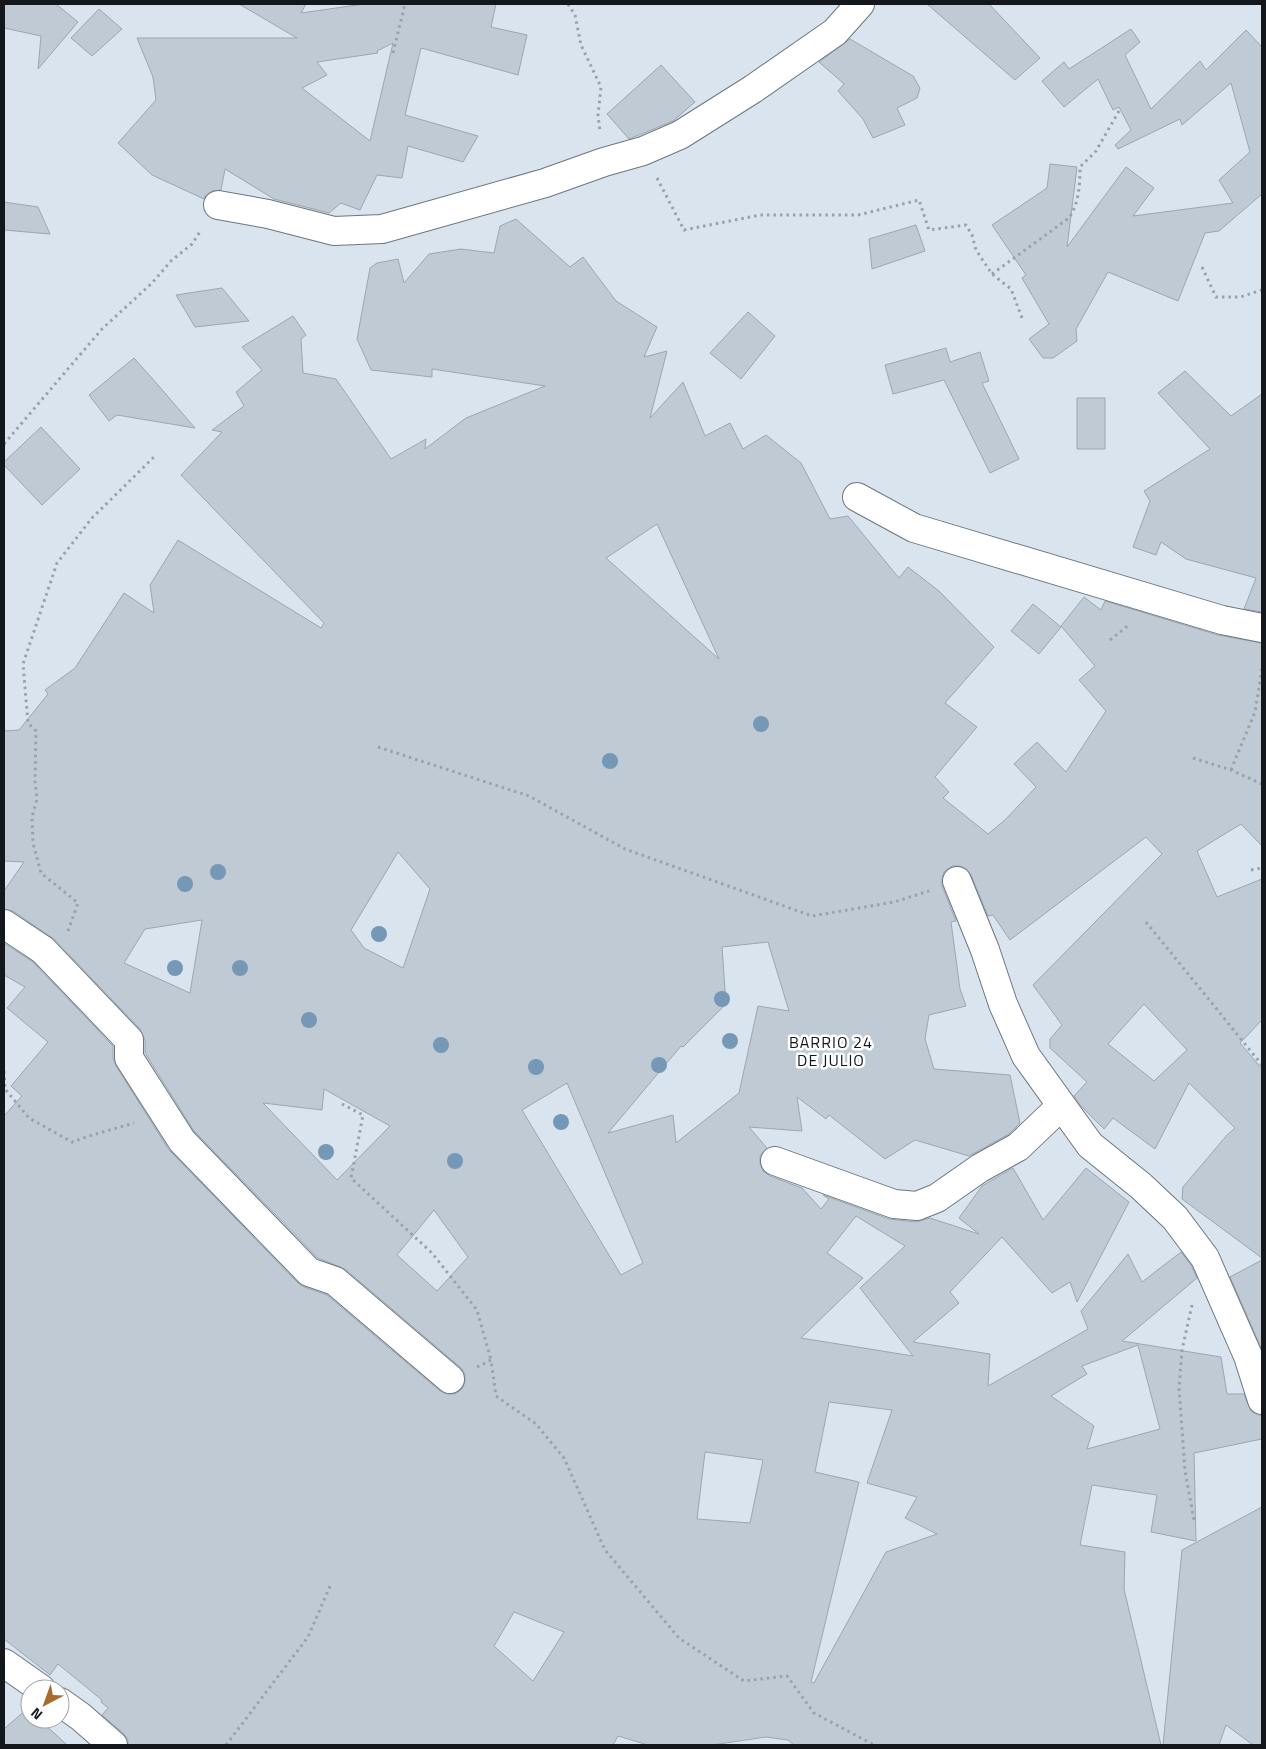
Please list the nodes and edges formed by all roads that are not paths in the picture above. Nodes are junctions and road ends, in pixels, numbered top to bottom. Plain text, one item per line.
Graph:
1 (860, 4) edge
2 (218, 205) road end
3 (857, 497) dead end
4 (1262, 628) edge
5 (957, 881) road end
6 (4, 924) edge
7 (1061, 1106) junction
8 (775, 1162) dead end
9 (450, 1379) road end
10 (1262, 1400) edge
11 (4, 1663) edge
12 (27, 1679) edge
13 (70, 1709) edge
14 (113, 1745) edge

1 - 2 street
3 - 4 street
5 - 7 street
6 - 9 street
7 - 8 street
7 - 10 street
11 - 12 street
13 - 14 street

